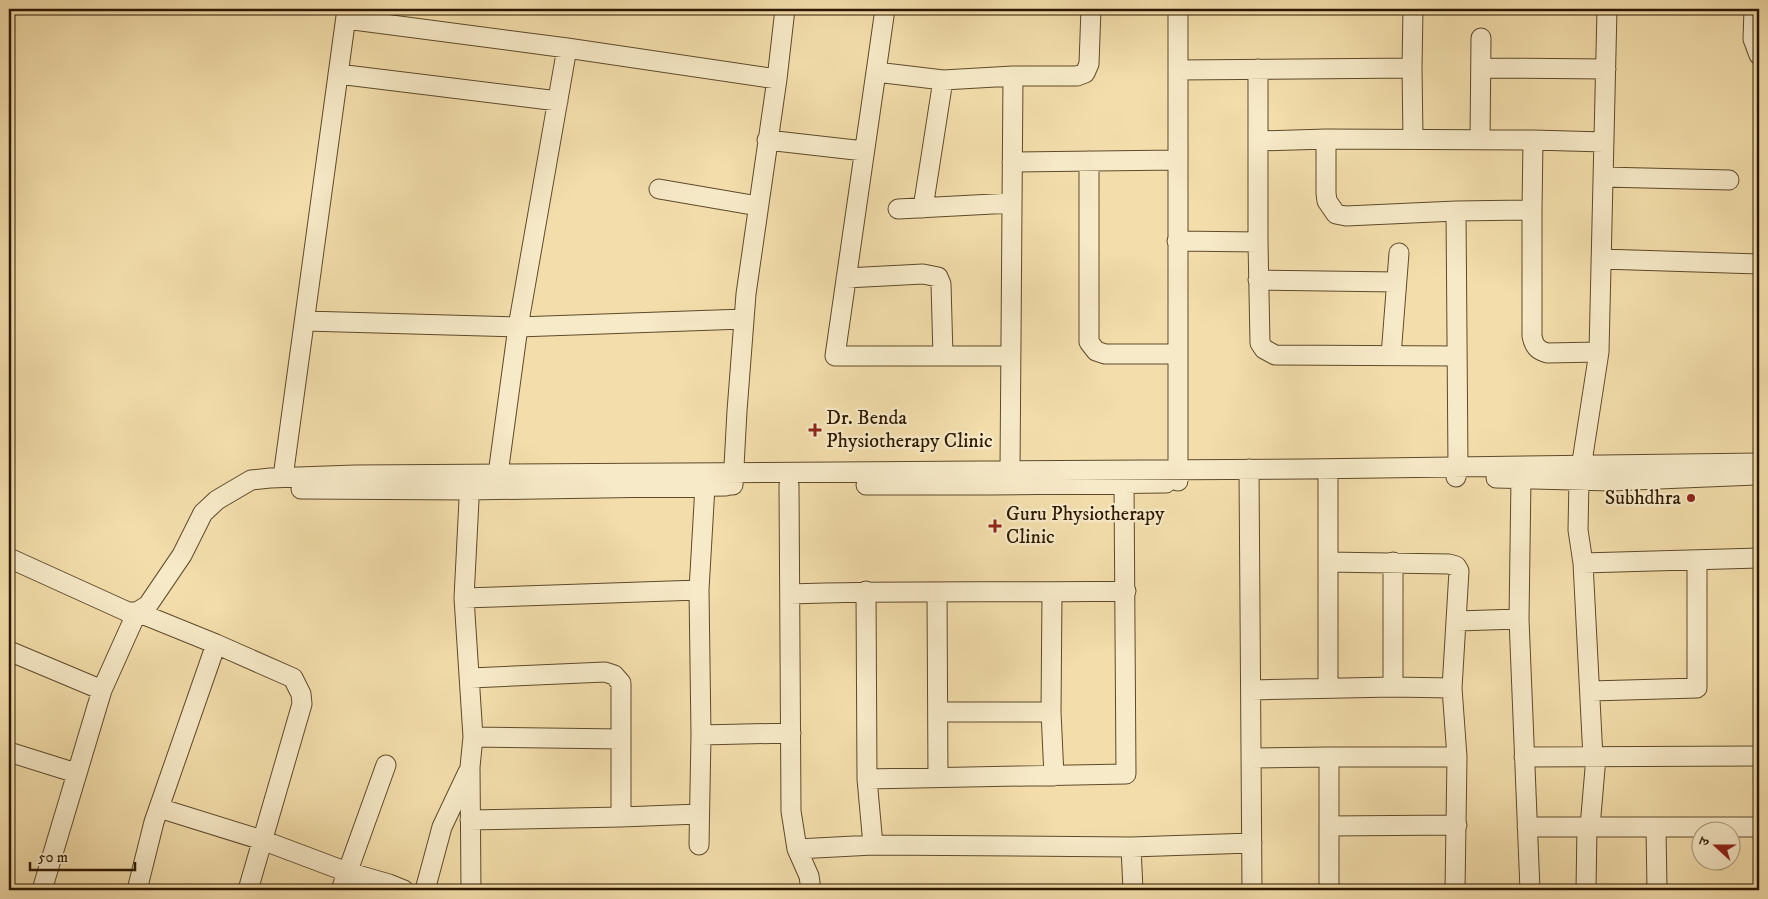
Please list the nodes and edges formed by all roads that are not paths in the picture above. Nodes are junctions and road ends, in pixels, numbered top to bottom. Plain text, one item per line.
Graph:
1 (785, 9) edge
2 (885, 9) edge
3 (1091, 9) edge
4 (1178, 9) edge
5 (1413, 9) edge
6 (1607, 9) edge
7 (1754, 9) edge
8 (346, 14) edge
9 (1481, 38) dead end
10 (568, 48) junction
11 (1759, 55) edge
12 (1412, 68) junction
13 (1481, 68) junction
14 (1258, 69) junction
15 (1606, 69) junction
16 (1178, 70) junction
17 (876, 72) junction
18 (338, 74) junction
19 (1013, 76) junction
20 (777, 79) junction
21 (943, 80) junction
22 (558, 101) junction
23 (1326, 139) junction
24 (1413, 139) junction
25 (767, 140) junction
26 (1480, 140) junction
27 (1533, 140) junction
28 (1258, 141) junction
29 (1604, 142) junction
30 (864, 151) junction
31 (1177, 160) junction
32 (1089, 161) junction
33 (1012, 162) junction
34 (1603, 177) junction
35 (1729, 180) dead end
36 (659, 189) dead end
37 (1012, 203) junction
38 (758, 206) junction
39 (924, 208) junction
40 (898, 209) dead end
41 (1532, 210) junction
42 (1456, 211) junction
43 (1177, 242) junction
44 (1258, 242) junction
45 (1399, 253) dead end
46 (1601, 259) junction
47 (1759, 264) edge
48 (846, 278) junction
49 (1258, 280) junction
50 (1396, 282) junction
51 (744, 319) junction
52 (305, 321) junction
53 (518, 326) junction
54 (1599, 352) junction
55 (1177, 354) junction
56 (943, 356) junction
57 (1010, 356) junction
58 (1391, 356) junction
59 (1457, 356) junction
60 (1759, 463) edge
61 (1010, 471) junction
62 (1457, 472) junction
63 (1580, 472) junction
64 (498, 474) junction
65 (1249, 475) junction
66 (1759, 475) edge
67 (1177, 476) junction
68 (283, 477) junction
69 (1521, 478) junction
70 (733, 479) junction
71 (1328, 479) junction
72 (470, 483) junction
73 (1124, 483) junction
74 (788, 485) junction
75 (705, 486) junction
76 (236, 489) junction
77 (9, 558) edge
78 (1759, 558) edge
79 (1697, 560) junction
80 (1328, 562) junction
81 (1393, 562) junction
82 (1583, 563) junction
83 (699, 590) junction
84 (1126, 591) junction
85 (866, 592) junction
86 (937, 593) junction
87 (1052, 593) junction
88 (790, 594) junction
89 (464, 598) junction
90 (137, 612) junction
91 (1519, 619) junction
92 (1457, 621) junction
93 (216, 644) junction
94 (9, 651) edge
95 (471, 678) junction
96 (1393, 687) junction
97 (1328, 688) junction
98 (1452, 688) junction
99 (102, 690) junction
100 (1250, 690) junction
101 (1591, 691) junction
102 (938, 712) junction
103 (1051, 712) junction
104 (791, 733) junction
105 (701, 735) junction
106 (473, 737) junction
107 (621, 739) junction
108 (9, 752) edge
109 (1759, 756) edge
110 (1329, 757) junction
111 (1457, 757) junction
112 (1251, 758) junction
113 (1524, 758) junction
114 (1594, 758) junction
115 (386, 765) dead end
116 (470, 767) junction
117 (76, 773) junction
118 (1054, 776) junction
119 (938, 777) junction
120 (867, 779) junction
121 (159, 808) junction
122 (699, 814) junction
123 (622, 816) junction
124 (470, 820) junction
125 (1457, 825) junction
126 (1329, 826) junction
127 (1527, 827) junction
128 (1588, 827) junction
129 (1759, 827) edge
130 (1656, 828) junction
131 (262, 840) junction
132 (1252, 843) junction
133 (698, 845) dead end
134 (873, 845) junction
135 (1131, 847) junction
136 (797, 848) junction
137 (344, 881) edge
138 (42, 890) edge
139 (137, 890) edge
140 (248, 890) edge
141 (404, 890) edge
142 (425, 890) edge
143 (471, 890) edge
144 (811, 890) edge
145 (1133, 890) edge
146 (1252, 890) edge
147 (1330, 890) edge
148 (1455, 890) edge
149 (1530, 890) edge
150 (1586, 890) edge
151 (1657, 890) edge

1 - 20 street
2 - 17 street
3 - 19 street
4 - 16 street
5 - 12 street
6 - 15 street
7 - 11 street
8 - 10 street
8 - 18 street
9 - 13 street
10 - 20 street
10 - 22 street
12 - 14 street
12 - 24 street
13 - 15 street
13 - 26 street
14 - 16 street
14 - 28 street
15 - 29 street
16 - 31 street
17 - 21 street
17 - 30 street
18 - 22 street
18 - 52 street
19 - 21 street
19 - 33 street
20 - 25 street
21 - 39 street
22 - 53 street
23 - 24 street
23 - 28 street
23 - 42 street
24 - 26 street
25 - 30 street
25 - 38 street
26 - 27 street
27 - 29 street
27 - 41 street
28 - 44 street
29 - 34 street
30 - 48 street
31 - 32 street
31 - 43 street
32 - 33 street
32 - 55 street
33 - 37 street
34 - 35 street
34 - 46 street
36 - 38 street
37 - 39 street
37 - 57 street
38 - 51 street
39 - 40 street
41 - 42 street
41 - 54 street
42 - 59 street
43 - 44 street
43 - 55 street
44 - 49 street
45 - 50 street
46 - 47 street
46 - 54 street
48 - 56 street
48 - 56 street
49 - 50 street
49 - 58 street
50 - 58 street
51 - 53 street
51 - 70 street
52 - 53 street
52 - 68 street
53 - 64 street
54 - 63 street
55 - 67 street
56 - 57 street
57 - 61 street
58 - 59 street
59 - 62 street
60 - 63 street
61 - 67 street
61 - 70 street
62 - 63 street
62 - 65 street
62 - 69 street
62 - 71 street
63 - 66 street
63 - 69 street
63 - 82 street
64 - 70 street
64 - 72 street
65 - 67 street
65 - 71 street
65 - 100 street
67 - 73 street
68 - 72 street
68 - 76 street
69 - 91 street
70 - 74 street
70 - 75 street
71 - 80 street
72 - 75 street
72 - 76 street
72 - 89 street
73 - 74 street
73 - 84 street
74 - 88 street
75 - 83 street
76 - 90 street
77 - 90 street
78 - 79 street
79 - 82 street
79 - 101 street
80 - 81 street
80 - 97 street
81 - 92 street
81 - 96 street
82 - 101 street
83 - 89 street
83 - 105 street
84 - 87 street
84 - 118 street
85 - 86 street
85 - 88 street
85 - 120 street
86 - 87 street
86 - 102 street
87 - 103 street
88 - 104 street
89 - 95 street
90 - 93 street
90 - 99 street
91 - 92 street
91 - 113 street
92 - 98 street
93 - 121 street
93 - 131 street
94 - 99 street
95 - 106 street
95 - 107 street
96 - 97 street
96 - 98 street
97 - 100 street
98 - 111 street
99 - 117 street
100 - 112 street
101 - 114 street
102 - 103 street
102 - 119 street
103 - 118 street
104 - 105 street
104 - 136 street
105 - 122 street
106 - 107 street
106 - 116 street
107 - 123 street
108 - 117 street
109 - 114 street
110 - 111 street
110 - 112 street
110 - 126 street
111 - 125 street
112 - 132 street
113 - 114 street
113 - 127 street
114 - 128 street
115 - 137 street
116 - 124 street
116 - 142 street
117 - 138 street
118 - 119 street
119 - 120 street
120 - 134 street
121 - 131 street
121 - 139 street
122 - 123 street
122 - 133 street
123 - 124 street
124 - 143 street
125 - 126 street
125 - 148 street
126 - 147 street
127 - 128 street
127 - 149 street
128 - 130 street
128 - 150 street
129 - 130 street
130 - 151 street
131 - 137 street
131 - 140 street
132 - 135 street
132 - 146 street
134 - 135 street
134 - 136 street
135 - 145 street
136 - 144 street
137 - 141 street

